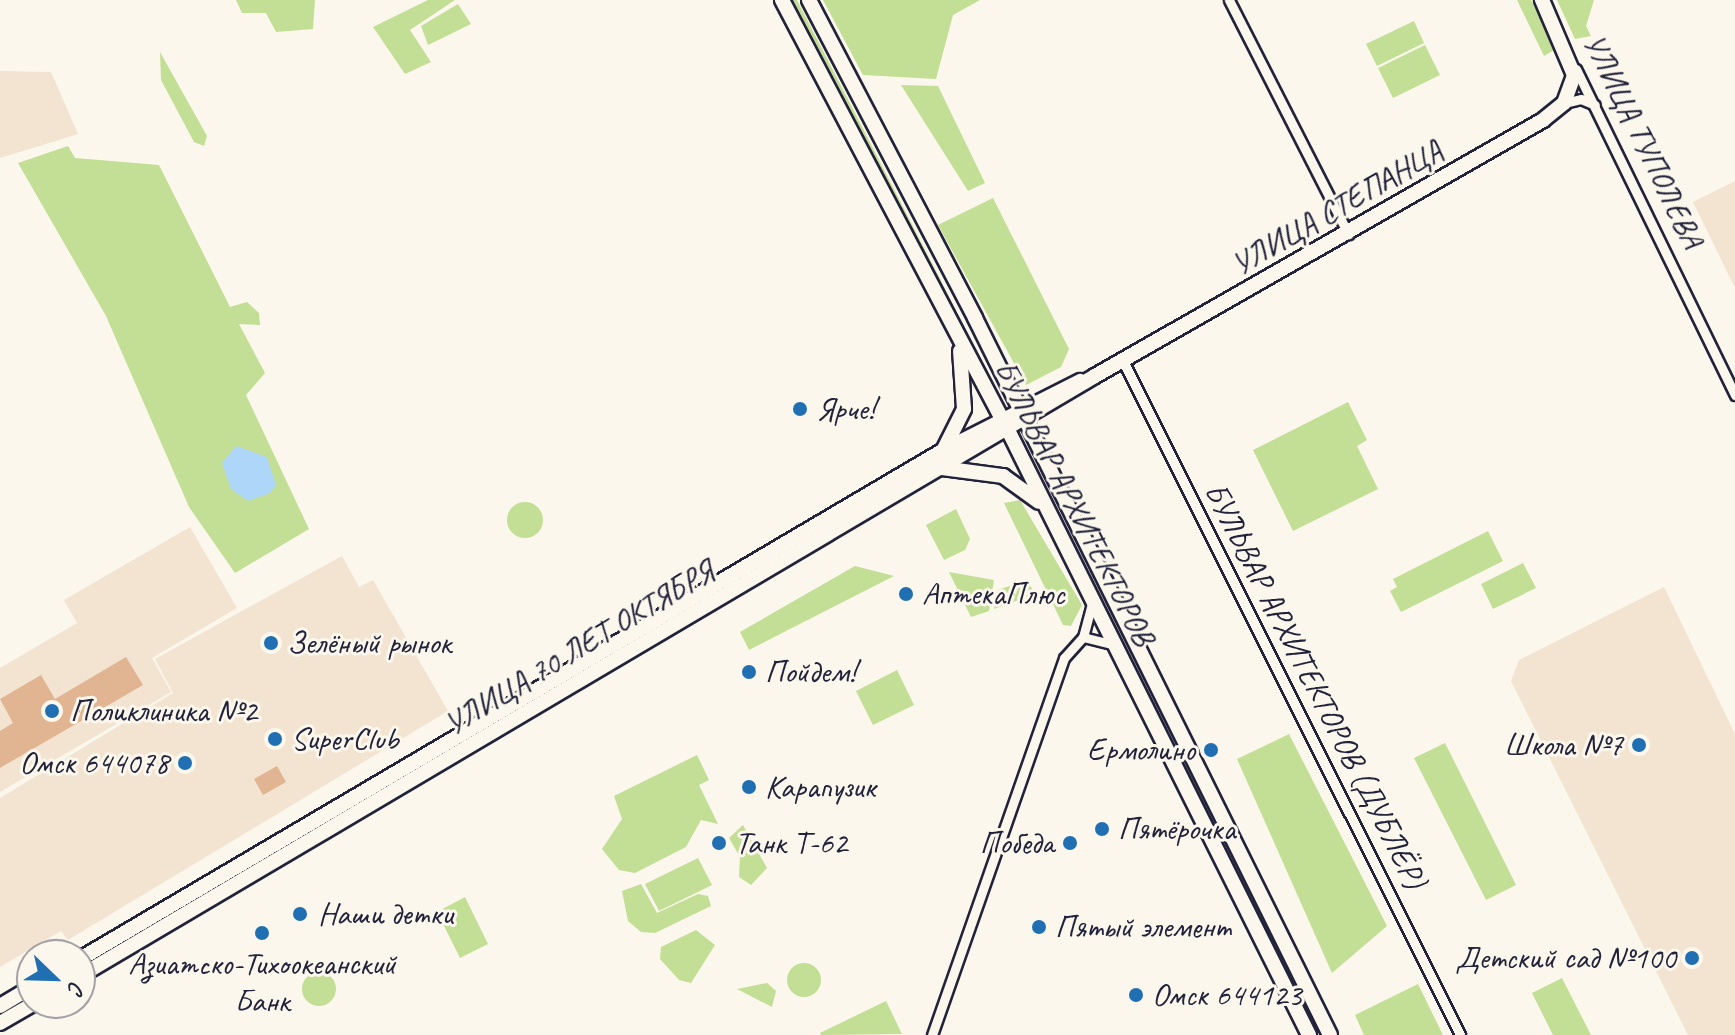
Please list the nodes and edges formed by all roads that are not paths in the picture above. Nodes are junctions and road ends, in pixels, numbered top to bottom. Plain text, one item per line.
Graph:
1 (782, 0) edge
2 (812, 0) edge
3 (1229, 0) edge
4 (1542, 1) edge
5 (1573, 63) junction
6 (1564, 103) junction
7 (1597, 107) junction
8 (1348, 234) junction
9 (954, 328) junction
10 (1123, 361) junction
11 (1735, 395) edge
12 (1023, 414) junction
13 (1004, 424) junction
14 (942, 451) junction
15 (941, 468) junction
16 (1046, 507) junction
17 (1092, 600) junction
18 (1082, 638) junction
19 (1115, 645) junction
20 (96, 950) edge
21 (96, 967) edge
22 (932, 1035) edge
23 (1309, 1035) edge
24 (1330, 1035) edge
25 (1460, 1035) edge

1 - 9 main road, БУЛЬВАР АРХИТЕКТОРОВ
2 - 12 main road, БУЛЬВАР АРХИТЕКТОРОВ
3 - 8 street
4 - 5 main road, УЛИЦА ТУПОЛЕВА
5 - 6 main road
5 - 7 street, УЛИЦА ТУПОЛЕВА
6 - 7 street
6 - 8 main road, УЛИЦА СТЕПАНЦА
7 - 11 street, УЛИЦА ТУПОЛЕВА
8 - 10 main road, УЛИЦА СТЕПАНЦА
9 - 13 main road, БУЛЬВАР АРХИТЕКТОРОВ
9 - 14 main road
10 - 12 main road, УЛИЦА СТЕПАНЦА
10 - 25 street, БУЛЬВАР АРХИТЕКТОРОВ (ДУБЛЁР)
12 - 13 main road, УЛИЦА 70 ЛЕТ ОКТЯБРЯ
12 - 24 main road, БУЛЬВАР АРХИТЕКТОРОВ
13 - 14 main road, УЛИЦА 70 ЛЕТ ОКТЯБРЯ
13 - 15 main road, УЛИЦА 70 ЛЕТ ОКТЯБРЯ
13 - 16 main road, БУЛЬВАР АРХИТЕКТОРОВ
14 - 20 main road, УЛИЦА 70 ЛЕТ ОКТЯБРЯ
15 - 16 main road
15 - 21 main road, УЛИЦА 70 ЛЕТ ОКТЯБРЯ
16 - 17 main road, БУЛЬВАР АРХИТЕКТОРОВ
17 - 18 street
17 - 19 main road, БУЛЬВАР АРХИТЕКТОРОВ
18 - 19 street
18 - 22 street
19 - 23 main road, БУЛЬВАР АРХИТЕКТОРОВ

